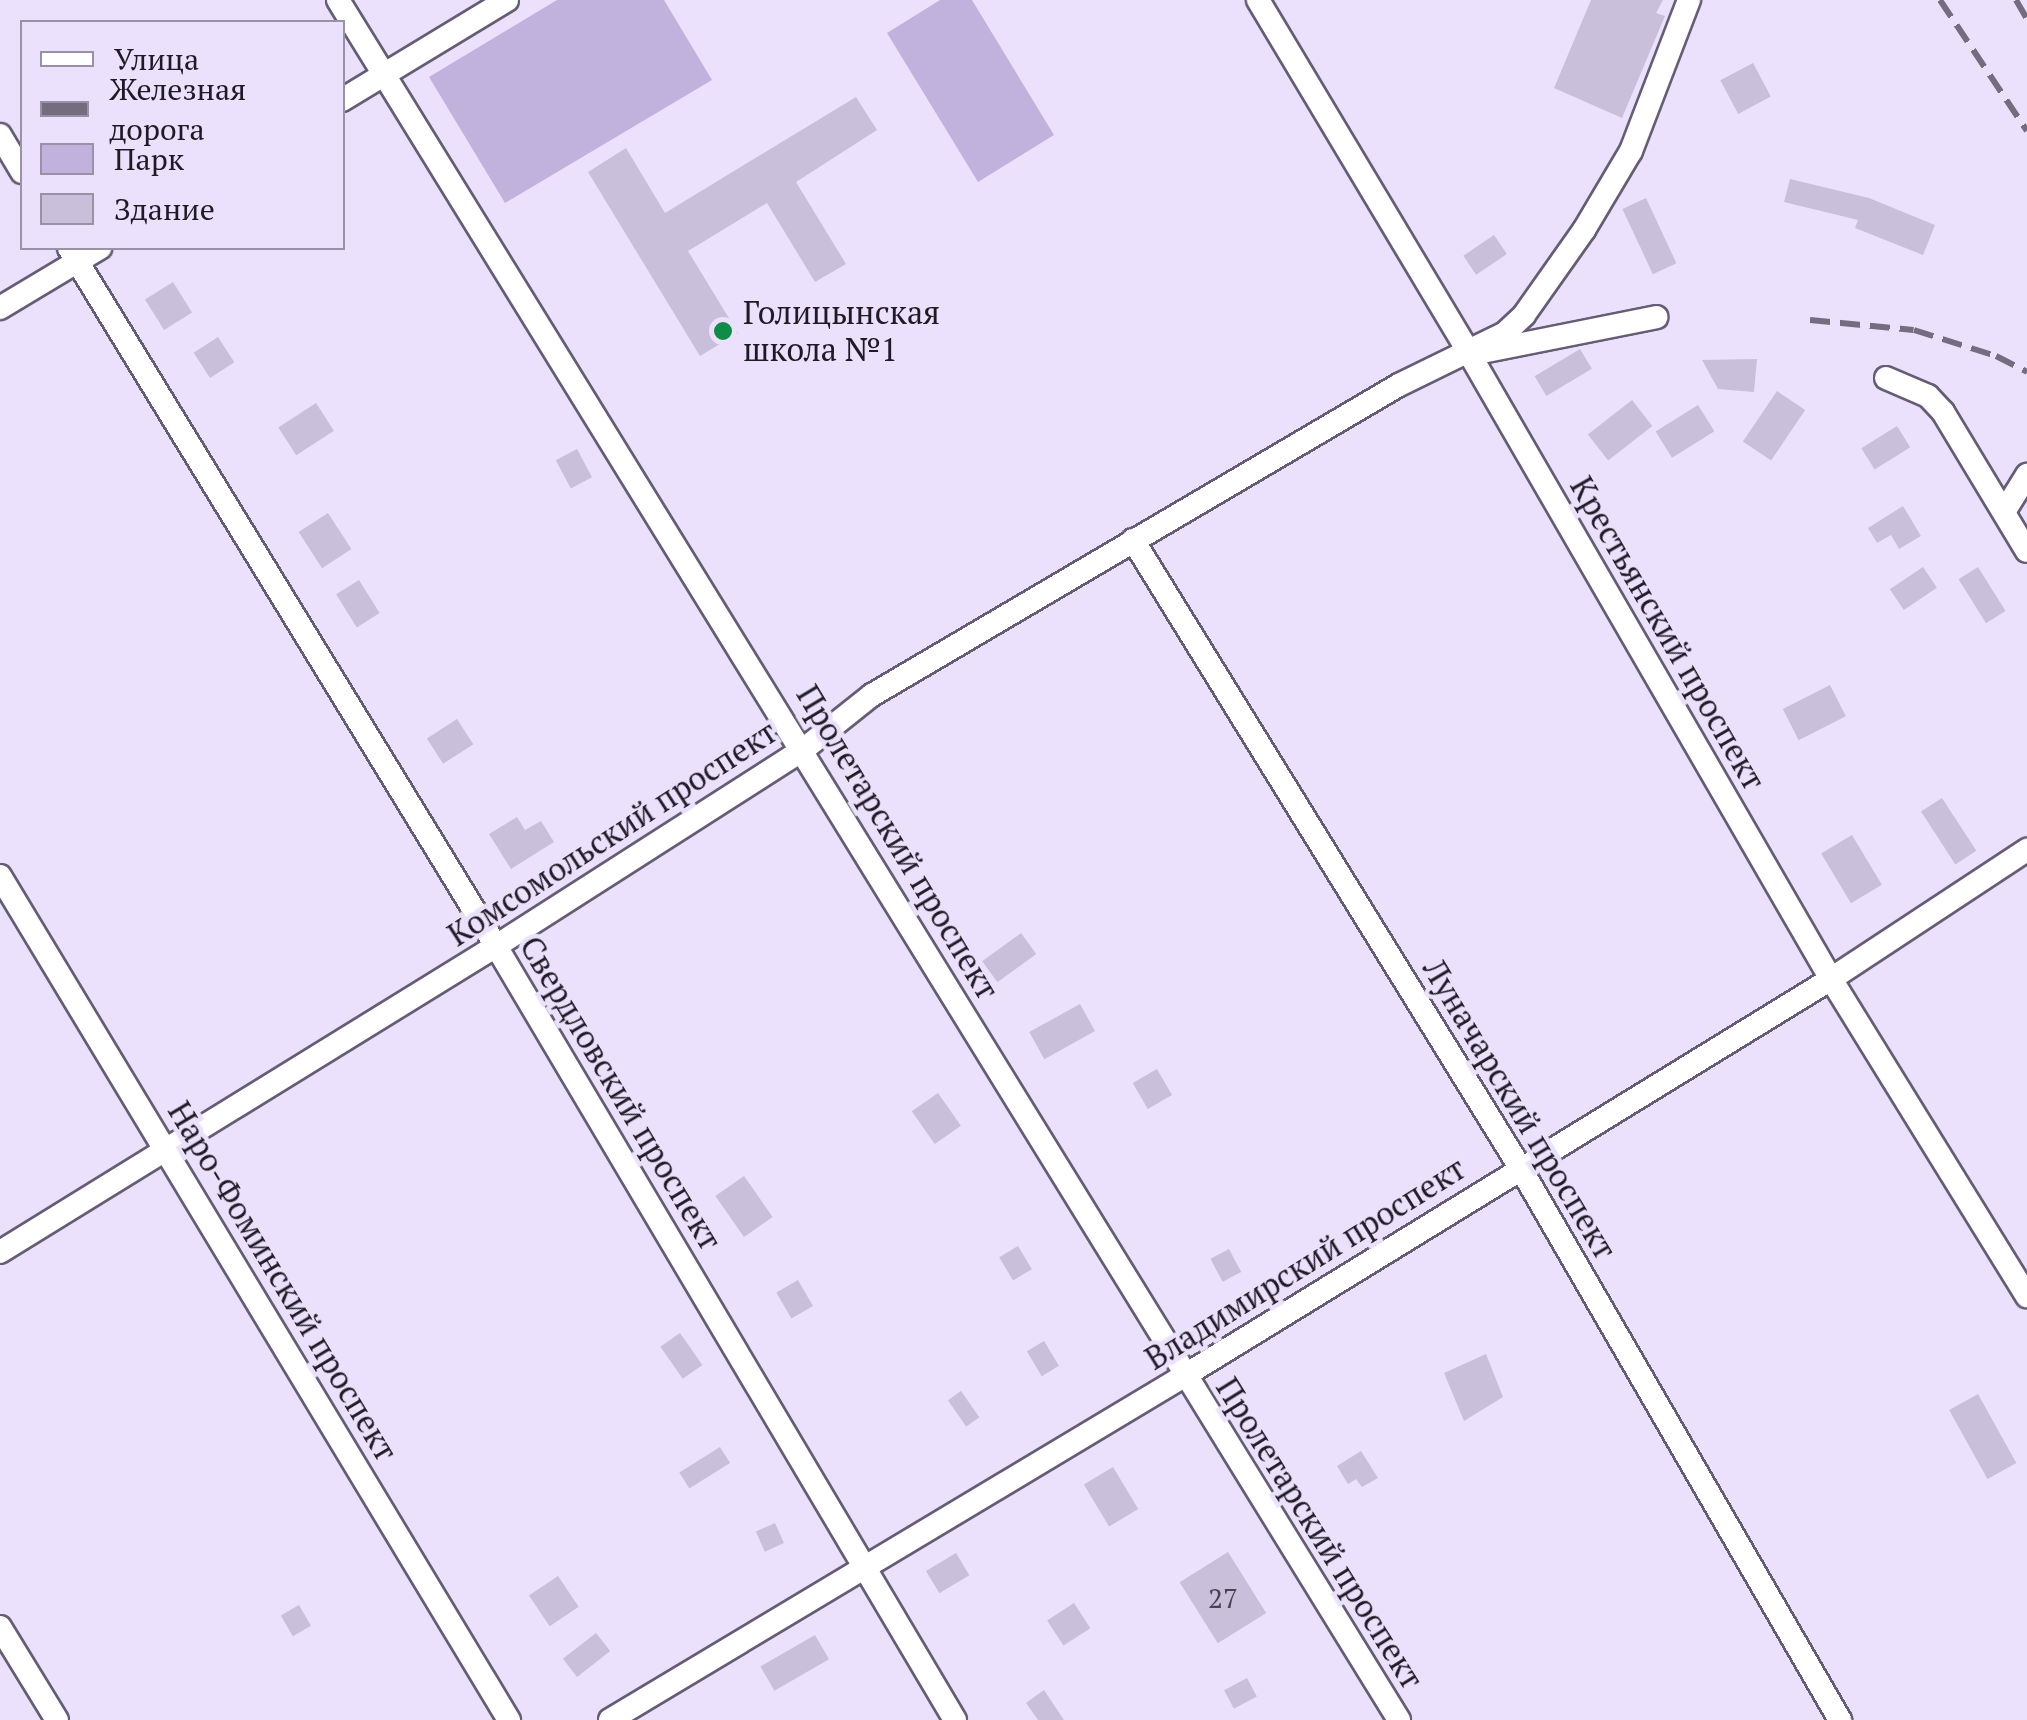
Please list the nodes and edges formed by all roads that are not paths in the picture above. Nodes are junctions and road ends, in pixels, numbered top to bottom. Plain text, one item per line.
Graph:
1 (338, 0) edge
2 (506, 0) edge
3 (1258, 0) edge
4 (1689, 0) edge
5 (384, 75) junction
6 (345, 98) edge
7 (0, 135) edge
8 (20, 169) edge
9 (73, 254) edge
10 (0, 308) edge
11 (1657, 316) dead end
12 (1469, 354) junction
13 (1886, 378) dead end
14 (2027, 475) edge
15 (2004, 512) junction
16 (1133, 540) junction
17 (2027, 551) edge
18 (804, 749) junction
19 (2027, 850) edge
20 (0, 876) edge
21 (496, 946) junction
22 (1831, 979) junction
23 (166, 1150) junction
24 (1521, 1169) junction
25 (0, 1252) edge
26 (2027, 1296) edge
27 (1184, 1376) junction
28 (864, 1565) junction
29 (0, 1627) edge
30 (57, 1720) edge
31 (509, 1720) edge
32 (610, 1720) edge
33 (955, 1720) edge
34 (1398, 1720) edge
35 (1840, 1720) edge

1 - 5 street, Пролетарский проспект
2 - 5 street
3 - 12 street, Крестьянский проспект
4 - 12 street
5 - 6 street
5 - 18 street, Пролетарский проспект
7 - 8 street
9 - 10 street
9 - 21 street, Свердловский проспект
11 - 12 street
12 - 16 street, Комсомольский проспект
12 - 22 street, Крестьянский проспект
13 - 15 street
14 - 15 street
15 - 17 street
16 - 18 street, Комсомольский проспект
16 - 24 street, Луначарский проспект
18 - 21 street, Комсомольский проспект
18 - 27 street, Пролетарский проспект
19 - 22 street, Владимирский проспект
20 - 23 street, Наро-Фоминский проспект
21 - 23 street, Комсомольский проспект
21 - 28 street, Свердловский проспект
22 - 24 street, Владимирский проспект
22 - 26 street, Крестьянский проспект
23 - 25 street, Комсомольский проспект
23 - 31 street, Наро-Фоминский проспект
24 - 27 street, Владимирский проспект
24 - 35 street, Луначарский проспект
27 - 28 street, Владимирский проспект
27 - 34 street, Пролетарский проспект
28 - 32 street, Владимирский проспект
28 - 33 street, Свердловский проспект
29 - 30 street

